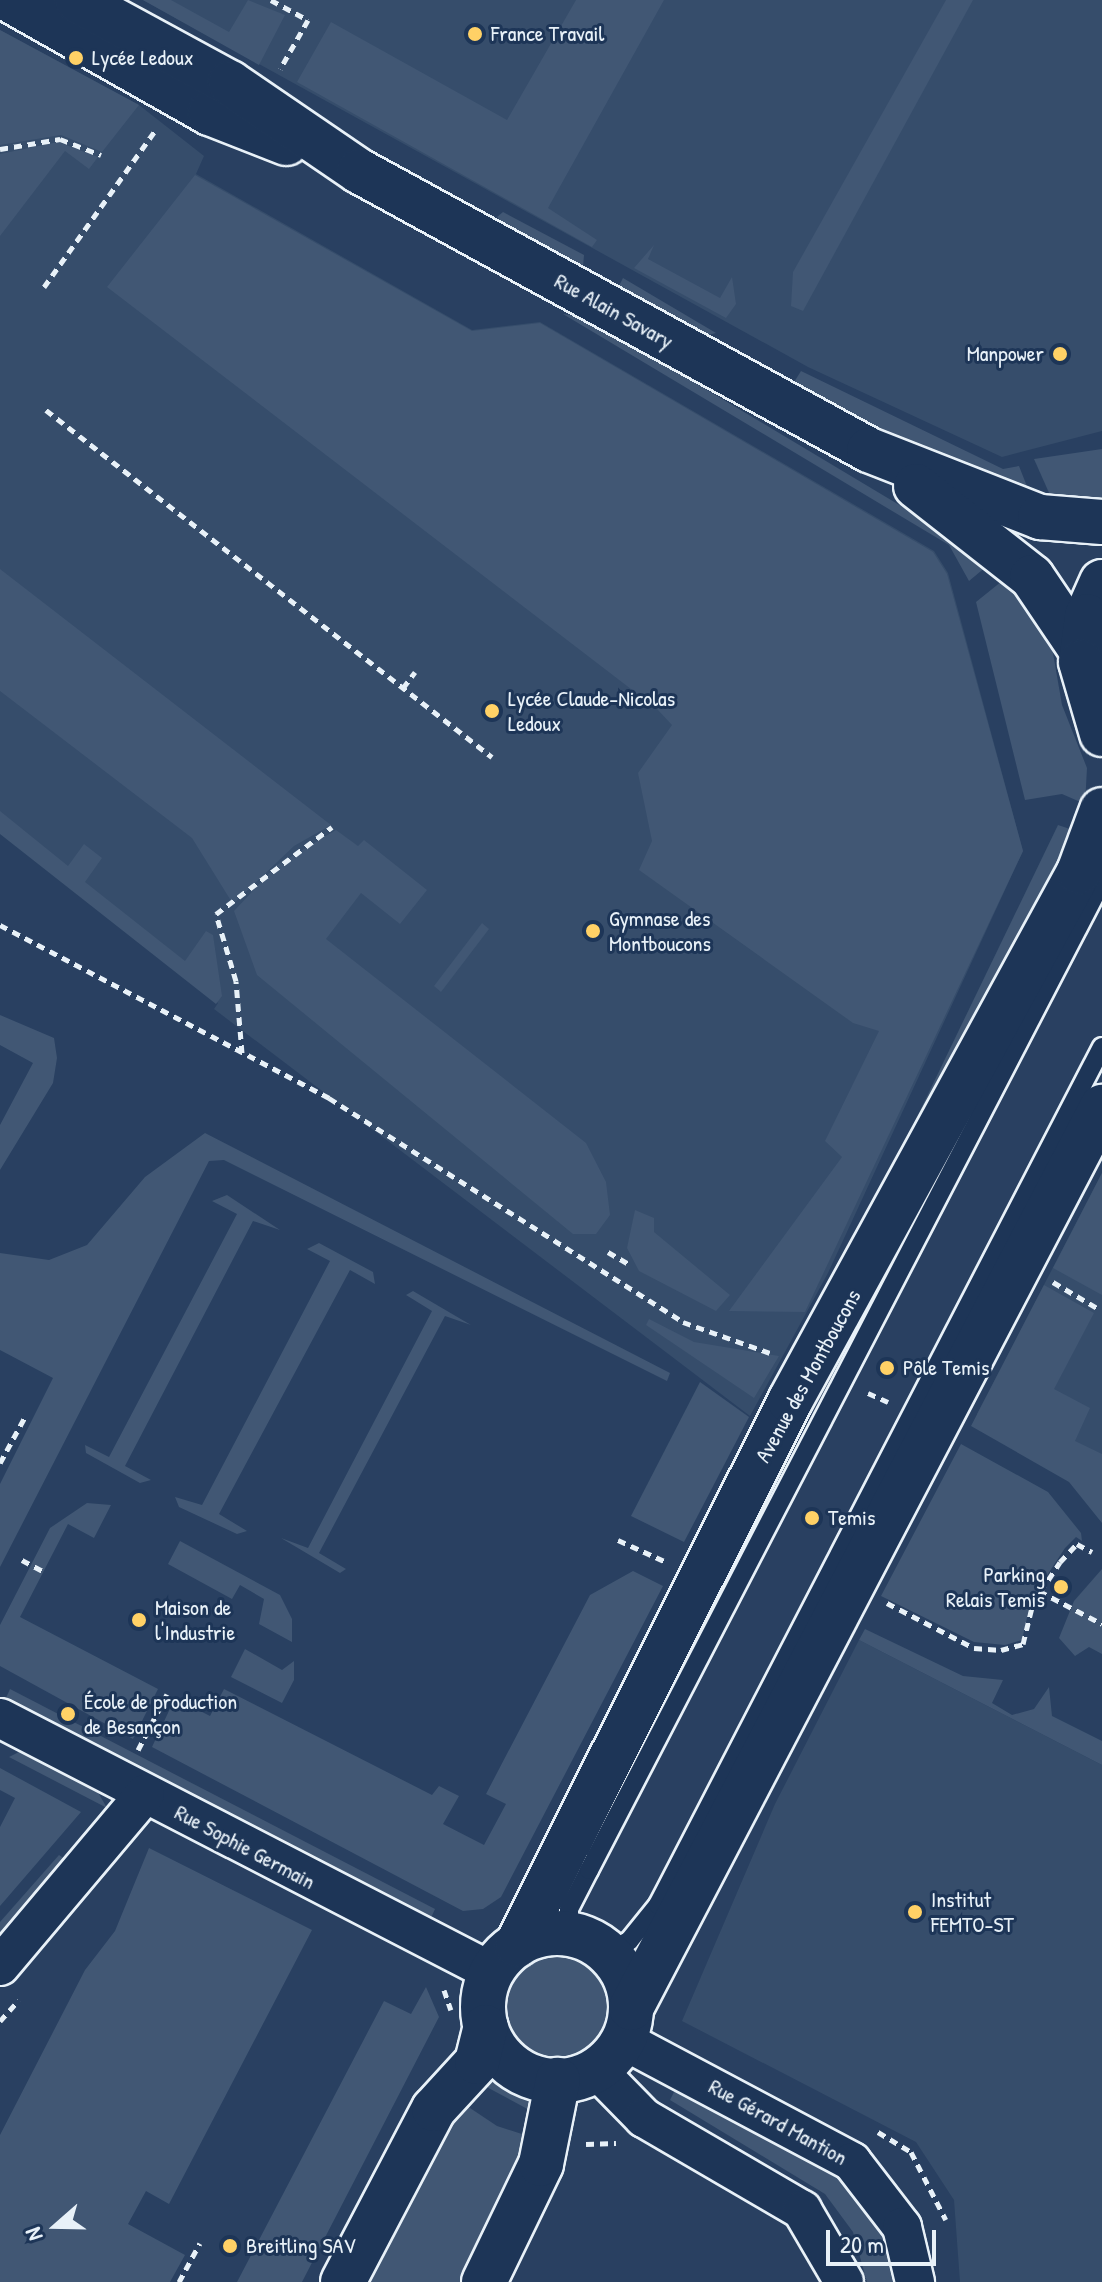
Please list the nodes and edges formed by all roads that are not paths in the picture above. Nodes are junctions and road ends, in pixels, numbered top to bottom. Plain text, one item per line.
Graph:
1 (10, 0) edge
2 (77, 0) edge
3 (359, 171) junction
4 (869, 450) junction
5 (1102, 522) edge
6 (1102, 582) edge
7 (1082, 651) junction
8 (1102, 734) edge
9 (1102, 810) edge
10 (1102, 881) edge
11 (1102, 1047) edge
12 (1102, 1107) edge
13 (0, 1718) edge
14 (145, 1794) junction
15 (588, 1943) junction
16 (504, 1958) junction
17 (0, 1966) edge
18 (467, 2024) junction
19 (602, 2050) junction
20 (343, 2282) edge
21 (484, 2282) edge
22 (844, 2282) edge
23 (915, 2282) edge

1 - 3 street, Rue Alain Savary
2 - 3 street, Rue Alain Savary
3 - 4 street, Rue Alain Savary
4 - 5 street, Rue Alain Savary
4 - 7 street, Rue Alain Savary
6 - 7 street
7 - 8 street
9 - 16 street, Avenue des Montboucons
10 - 15 lane
11 - 15 lane
12 - 19 street
13 - 14 street, Rue Sophie Germain
14 - 16 street, Rue Sophie Germain
14 - 17 street
15 - 16 street
15 - 19 street
16 - 18 street
18 - 19 street
18 - 20 street
19 - 21 street
19 - 22 street
19 - 23 street, Rue Gérard Mantion

